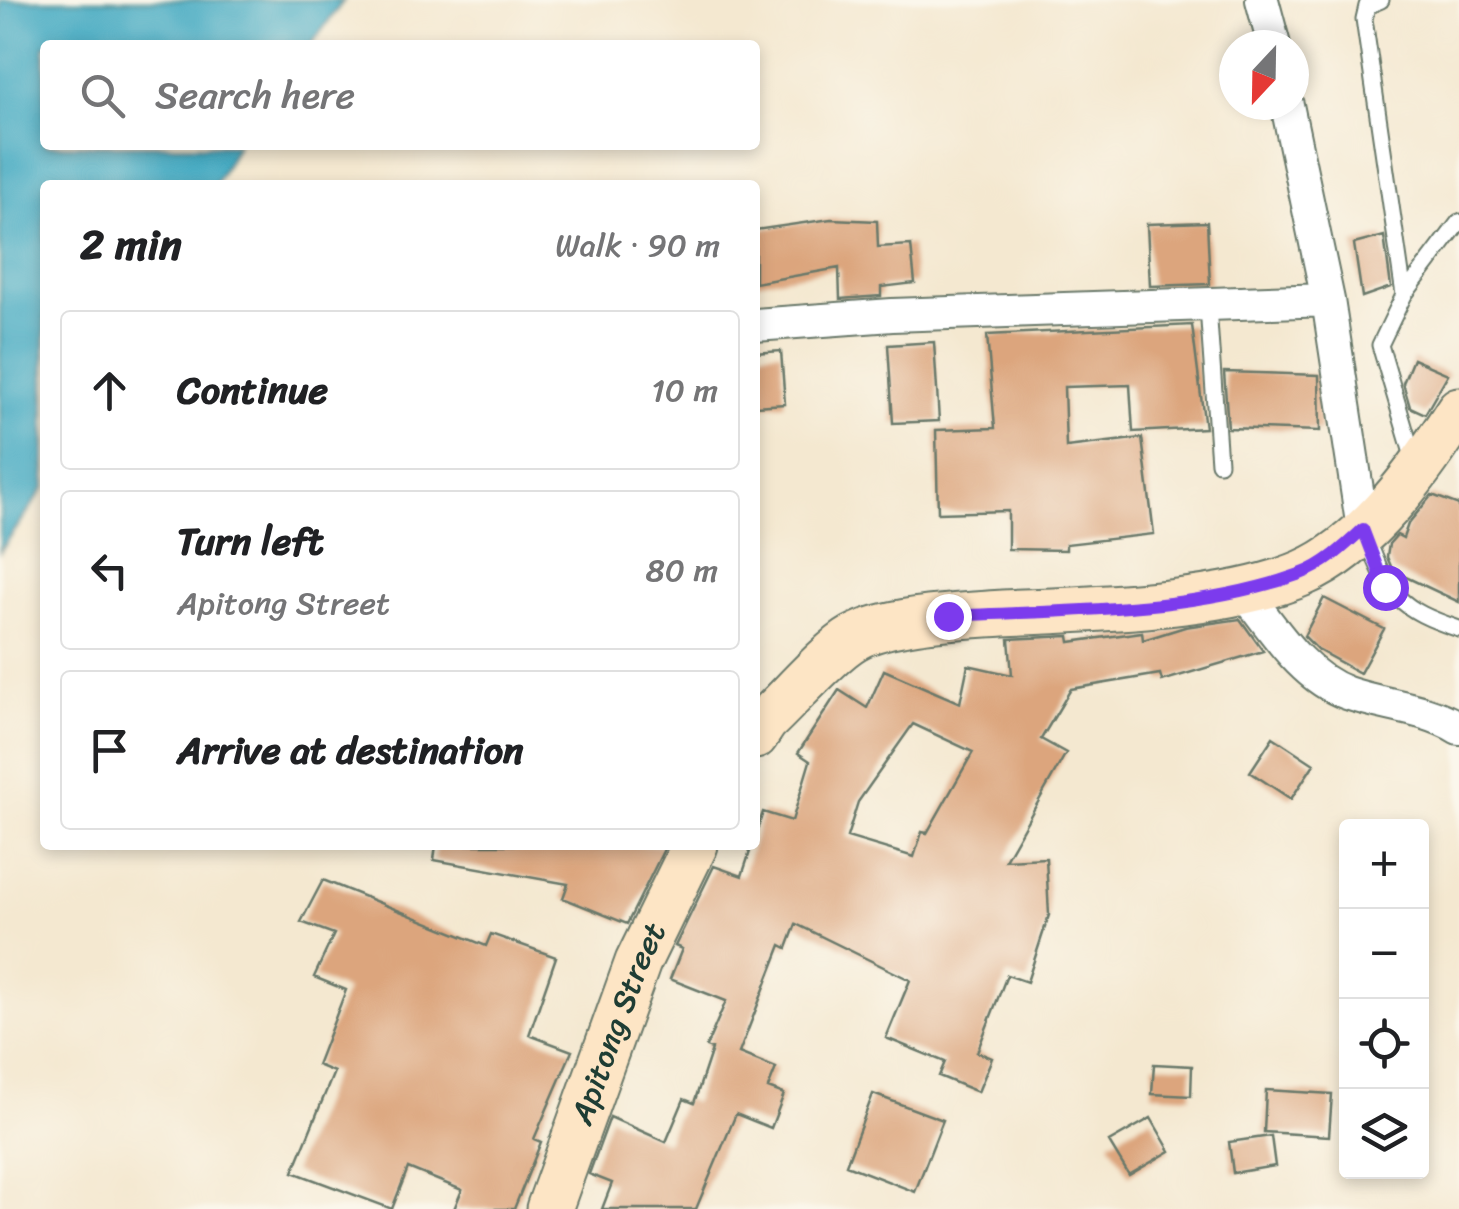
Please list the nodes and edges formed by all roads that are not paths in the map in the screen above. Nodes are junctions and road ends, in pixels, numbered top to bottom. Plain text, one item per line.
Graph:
1 (1262, 0) edge
2 (1381, 0) edge
3 (1270, 30) edge
4 (1290, 120) edge
5 (1459, 222) edge
6 (1404, 295) junction
7 (1328, 300) junction
8 (1208, 307) junction
9 (760, 325) edge
10 (1459, 410) edge
11 (1220, 464) dead end
12 (1417, 468) junction
13 (1363, 529) junction
14 (1242, 589) junction
15 (1459, 629) edge
16 (760, 728) edge
17 (1459, 728) edge
18 (693, 850) edge
19 (549, 1209) edge

1 - 3 street
2 - 6 lane
4 - 7 street
5 - 6 lane
6 - 12 lane
7 - 8 street
7 - 13 street
8 - 9 street
8 - 11 lane
10 - 12 street
12 - 13 street
13 - 14 street
13 - 15 lane
14 - 16 street
14 - 17 street
18 - 19 street, Apitong Street

